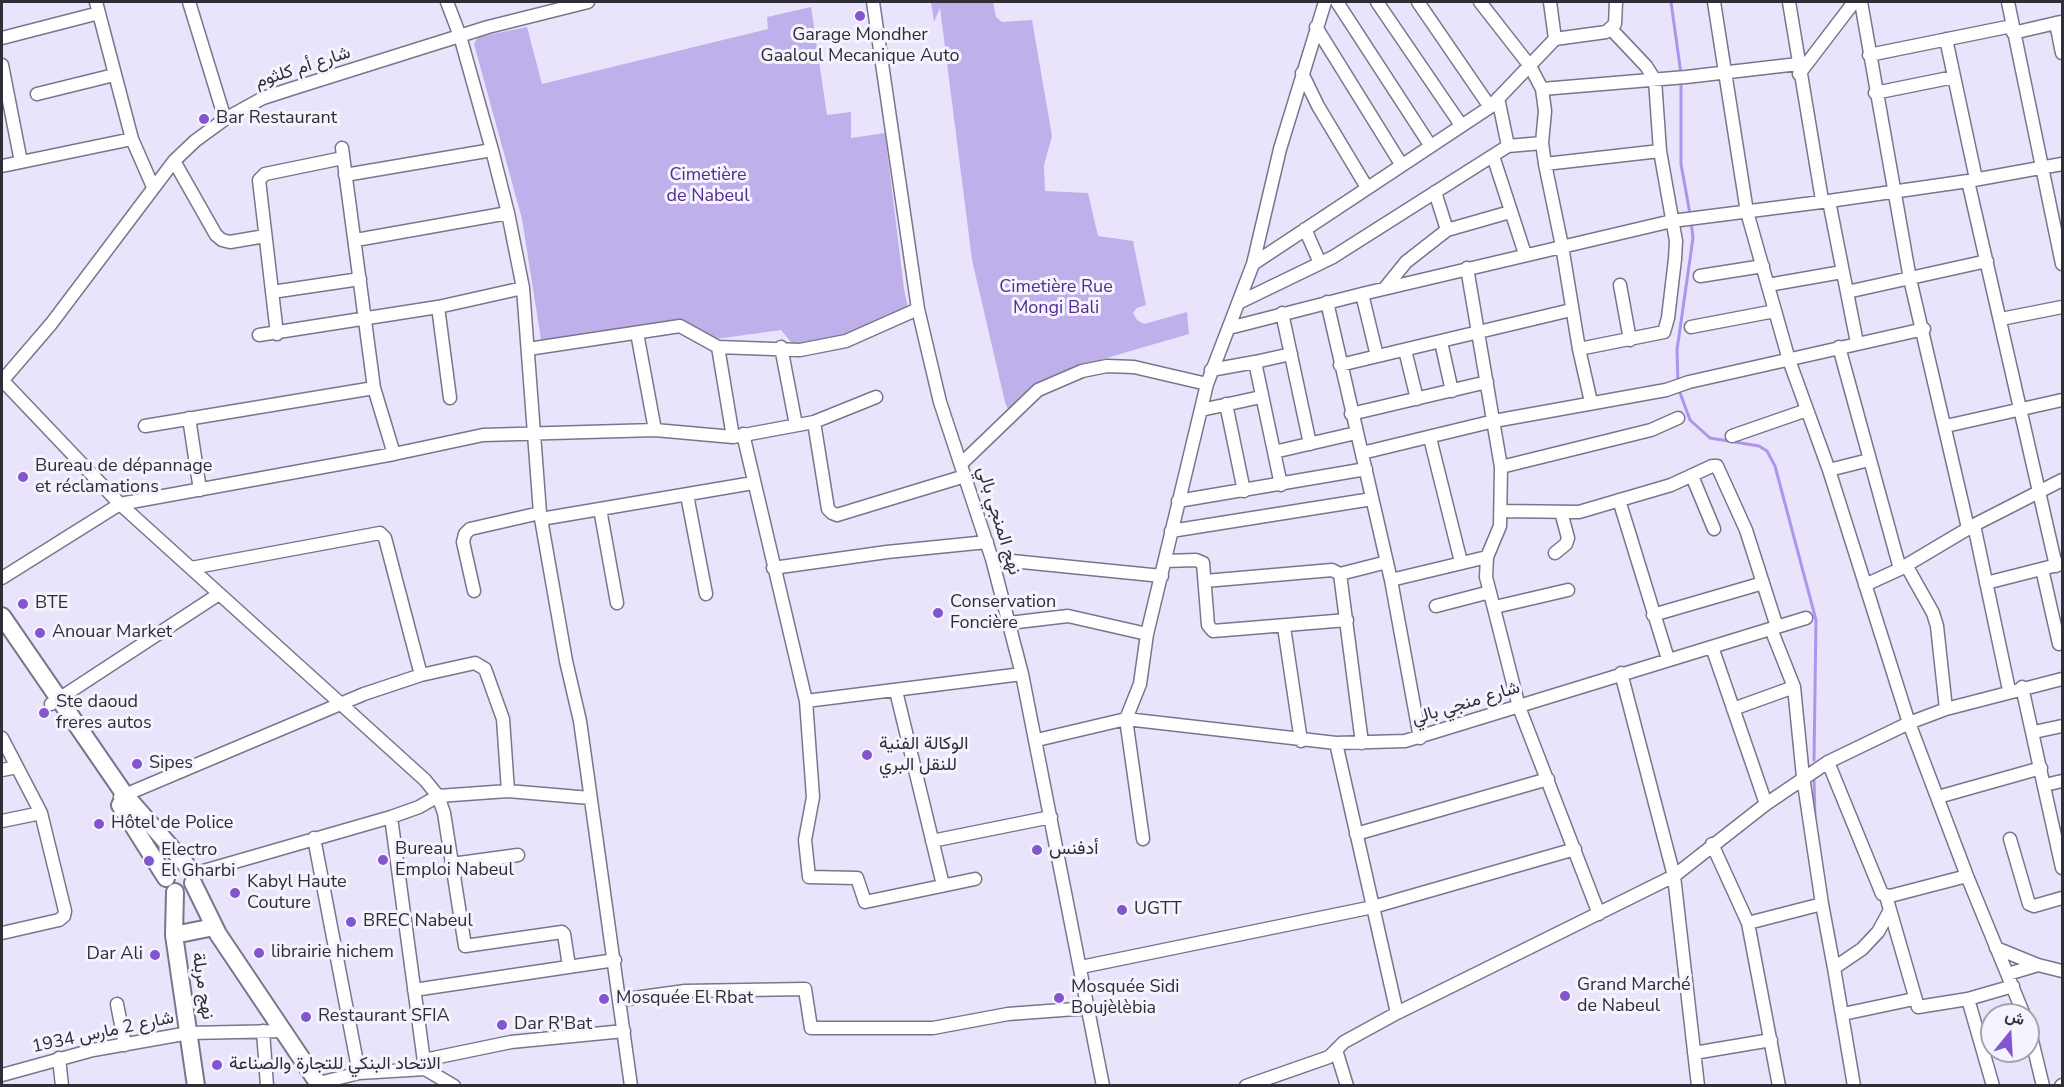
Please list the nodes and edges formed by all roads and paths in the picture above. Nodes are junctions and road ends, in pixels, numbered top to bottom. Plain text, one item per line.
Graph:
1 (189, 2) edge
2 (447, 2) edge
3 (588, 2) edge
4 (873, 2) edge
5 (1325, 2) edge
6 (1337, 2) edge
7 (1377, 2) edge
8 (1418, 2) edge
9 (1480, 2) edge
10 (1550, 2) edge
11 (1616, 2) edge
12 (1714, 2) edge
13 (1789, 2) edge
14 (1854, 2) edge
15 (1861, 2) edge
16 (2007, 2) edge
17 (97, 7) edge
18 (2059, 22) edge
19 (1316, 27) junction
20 (1611, 29) junction
21 (2012, 30) junction
22 (460, 36) junction
23 (2, 38) edge
24 (1555, 39) junction
25 (1946, 39) junction
26 (2062, 53) edge
27 (1869, 55) junction
28 (2, 64) edge
29 (1530, 66) junction
30 (1798, 69) junction
31 (1302, 73) junction
32 (1723, 74) junction
33 (114, 75) junction
34 (1954, 77) junction
35 (1660, 79) junction
36 (1542, 89) junction
37 (1875, 93) junction
38 (38, 94) dead end
39 (5, 101) edge
40 (1494, 102) junction
41 (225, 119) junction
42 (1461, 125) junction
43 (132, 139) junction
44 (1542, 142) junction
45 (1430, 145) junction
46 (1508, 146) junction
47 (492, 150) junction
48 (1660, 151) junction
49 (1493, 156) junction
50 (174, 161) junction
51 (21, 162) junction
52 (1401, 164) junction
53 (1545, 164) junction
54 (2062, 164) edge
55 (2, 166) edge
56 (2042, 168) junction
57 (345, 175) junction
58 (1972, 180) junction
59 (1366, 186) junction
60 (153, 187) junction
61 (1893, 190) junction
62 (1435, 192) junction
63 (1825, 200) junction
64 (1510, 212) junction
65 (1747, 212) junction
66 (508, 213) junction
67 (1675, 220) junction
68 (1305, 230) junction
69 (1447, 230) junction
70 (265, 236) junction
71 (356, 240) junction
72 (1562, 246) junction
73 (1525, 254) junction
74 (1987, 261) junction
75 (1253, 264) junction
76 (1320, 264) junction
77 (2062, 264) edge
78 (1763, 266) junction
79 (1467, 268) junction
80 (1842, 272) junction
81 (1700, 276) dead end
82 (360, 279) junction
83 (1910, 279) junction
84 (1620, 285) dead end
85 (1768, 285) junction
86 (523, 288) junction
87 (1385, 288) junction
88 (272, 292) junction
89 (1847, 292) junction
90 (1362, 294) junction
91 (1240, 302) junction
92 (1327, 302) junction
93 (438, 307) junction
94 (2062, 307) edge
95 (918, 309) junction
96 (1571, 310) junction
97 (1775, 311) junction
98 (1282, 313) junction
99 (364, 320) junction
100 (2001, 320) junction
101 (1691, 327) dead end
102 (1229, 328) junction
103 (1924, 329) junction
104 (637, 333) junction
105 (1478, 333) junction
106 (277, 334) junction
107 (259, 335) dead end
108 (1630, 340) junction
109 (1441, 342) junction
110 (1857, 343) junction
111 (718, 347) junction
112 (781, 347) junction
113 (1839, 347) junction
114 (528, 349) junction
115 (1579, 349) junction
116 (1405, 350) junction
117 (1291, 354) junction
118 (1377, 356) junction
119 (1789, 360) junction
120 (1255, 362) junction
121 (1340, 365) junction
122 (1211, 370) junction
123 (2, 381) edge
124 (1487, 382) junction
125 (1207, 384) junction
126 (374, 388) junction
127 (1452, 391) junction
128 (876, 397) dead end
129 (1262, 397) junction
130 (450, 398) dead end
131 (1417, 399) junction
132 (2062, 400) edge
133 (1591, 402) junction
134 (1226, 404) junction
135 (2022, 408) junction
136 (1201, 410) junction
137 (1807, 410) junction
138 (1351, 414) junction
139 (189, 418) junction
140 (1678, 418) dead end
141 (1494, 421) junction
142 (814, 422) junction
143 (796, 425) junction
144 (145, 426) dead end
145 (1946, 426) junction
146 (655, 430) junction
147 (532, 432) junction
148 (1356, 433) junction
149 (738, 435) junction
150 (1732, 436) dead end
151 (1430, 438) junction
152 (1310, 444) junction
153 (1274, 452) junction
154 (1362, 453) junction
155 (394, 454) junction
156 (1869, 460) junction
157 (1501, 468) junction
158 (1366, 469) junction
159 (963, 470) junction
160 (1829, 470) junction
161 (1692, 477) junction
162 (2062, 480) edge
163 (753, 483) junction
164 (1281, 485) junction
165 (200, 490) junction
166 (1244, 491) junction
167 (2039, 492) junction
168 (687, 495) junction
169 (1372, 499) junction
170 (1619, 500) junction
171 (1178, 501) junction
172 (120, 504) junction
173 (600, 509) junction
174 (1502, 511) junction
175 (1561, 512) junction
176 (541, 516) junction
177 (1971, 526) junction
178 (1714, 529) dead end
179 (1171, 531) junction
180 (987, 542) junction
181 (1555, 553) dead end
182 (1487, 557) junction
183 (992, 559) junction
184 (1165, 561) junction
185 (1387, 562) junction
186 (1461, 562) junction
187 (2059, 565) edge
188 (1903, 567) junction
189 (191, 568) junction
190 (774, 568) junction
191 (2042, 569) junction
192 (1340, 574) junction
193 (1162, 576) junction
194 (2, 578) edge
195 (1391, 580) junction
196 (1205, 582) junction
197 (1763, 583) junction
198 (1986, 583) junction
199 (1864, 585) junction
200 (1568, 590) dead end
201 (474, 591) dead end
202 (1490, 592) junction
203 (219, 594) junction
204 (706, 594) dead end
205 (617, 603) dead end
206 (1436, 606) dead end
207 (1495, 608) junction
208 (1653, 615) junction
209 (2, 616) edge
210 (1806, 618) dead end
211 (1347, 620) junction
212 (1010, 623) junction
213 (1284, 627) junction
214 (1774, 628) junction
215 (2, 634) edge
216 (1147, 634) junction
217 (2059, 644) dead end
218 (1712, 647) junction
219 (1668, 659) junction
220 (1621, 673) junction
221 (1022, 674) junction
222 (420, 675) junction
223 (2062, 679) edge
224 (1794, 687) junction
225 (2022, 687) junction
226 (2009, 690) junction
227 (896, 691) junction
228 (54, 701) junction
229 (806, 701) junction
230 (342, 705) junction
231 (1519, 707) junction
232 (1733, 709) junction
233 (1946, 709) junction
234 (1126, 719) junction
235 (1909, 723) junction
236 (2062, 726) edge
237 (2034, 732) junction
238 (2, 738) edge
239 (1420, 738) junction
240 (1037, 740) junction
241 (1301, 741) junction
242 (1336, 743) junction
243 (1362, 743) junction
244 (1828, 762) junction
245 (16, 766) junction
246 (2041, 768) junction
247 (2, 770) edge
248 (1803, 777) junction
249 (1548, 779) junction
250 (2062, 781) edge
251 (2045, 785) junction
252 (508, 791) junction
253 (438, 795) junction
254 (120, 797) junction
255 (1938, 797) junction
256 (590, 798) junction
257 (1766, 804) junction
258 (41, 813) junction
259 (392, 817) junction
260 (1051, 817) junction
261 (2, 821) edge
262 (1356, 834) junction
263 (314, 838) junction
264 (2010, 839) dead end
265 (1143, 840) dead end
266 (932, 841) junction
267 (1712, 844) junction
268 (1575, 849) junction
269 (518, 855) dead end
270 (452, 864) junction
271 (2062, 868) edge
272 (192, 875) junction
273 (1674, 876) junction
274 (1967, 876) junction
275 (975, 879) dead end
276 (171, 885) junction
277 (943, 885) junction
278 (1886, 896) junction
279 (2062, 898) edge
280 (1822, 904) junction
281 (1373, 907) junction
282 (1889, 912) junction
283 (1599, 914) junction
284 (1748, 923) junction
285 (214, 927) junction
286 (2, 933) edge
287 (174, 935) junction
288 (1996, 948) junction
289 (615, 960) junction
290 (2038, 964) junction
291 (569, 966) junction
292 (1081, 967) junction
293 (1834, 968) junction
294 (2062, 971) edge
295 (2010, 980) junction
296 (414, 990) junction
297 (1914, 999) junction
298 (1968, 999) junction
299 (620, 1000) junction
300 (2019, 1003) edge
301 (117, 1004) dead end
302 (1089, 1008) junction
303 (1397, 1013) junction
304 (1843, 1014) junction
305 (263, 1031) junction
306 (284, 1031) junction
307 (624, 1031) junction
308 (189, 1033) junction
309 (1771, 1040) junction
310 (125, 1045) junction
311 (1336, 1050) junction
312 (1694, 1053) junction
313 (59, 1058) junction
314 (2037, 1063) edge
315 (424, 1064) junction
316 (359, 1073) junction
317 (2, 1074) edge
318 (319, 1084) edge
319 (62, 1086) edge
320 (196, 1086) edge
321 (267, 1086) edge
322 (454, 1086) edge
323 (631, 1086) edge
324 (1103, 1086) edge
325 (1246, 1086) edge
326 (1347, 1086) edge
327 (1698, 1086) edge
328 (1779, 1086) edge
329 (1854, 1086) edge
330 (1993, 1086) edge
331 (2043, 1086) edge

1 - 41 street
2 - 22 street
3 - 22 street, شارع أم كلثوم
4 - 95 street, نهج المنجي بالي
5 - 19 street
6 - 45 street
7 - 42 street
8 - 40 street
9 - 29 street
10 - 24 street
11 - 20 street
12 - 32 street
13 - 30 street
14 - 30 street
15 - 27 street
16 - 21 street
17 - 23 street
17 - 33 street
18 - 21 street
18 - 26 street
19 - 31 street
19 - 52 street
20 - 24 street
20 - 35 street
21 - 25 street
21 - 56 street
22 - 41 street, شارع أم كلثوم
22 - 47 street
24 - 29 street
25 - 27 street
25 - 34 street
27 - 37 street
28 - 39 street
29 - 36 street
29 - 40 street
30 - 32 street
30 - 63 street
31 - 59 street
31 - 75 street
32 - 35 street
32 - 65 street
33 - 38 street
33 - 43 street
34 - 37 street
34 - 58 street
35 - 36 street
35 - 48 street
36 - 44 street
37 - 61 street
39 - 51 street
40 - 42 street
40 - 46 street
41 - 50 street, شارع أم كلثوم
42 - 45 street
43 - 51 street
43 - 60 street
44 - 46 street
44 - 53 street
45 - 52 street
46 - 49 street
47 - 57 street
47 - 66 street
48 - 53 street
48 - 67 street
49 - 62 street
49 - 64 street
50 - 60 street, شارع أم كلثوم
50 - 70 street
51 - 55 street
52 - 59 street
53 - 72 street
54 - 56 street
56 - 58 street
56 - 77 street
57 - 70 street
57 - 71 street
58 - 61 street
58 - 74 street
59 - 68 street
60 - 123 street, شارع أم كلثوم
61 - 63 street
61 - 83 street
62 - 69 street
62 - 76 street
63 - 65 street
63 - 80 street
64 - 69 street
64 - 73 street
65 - 67 street
65 - 78 street
66 - 71 street
66 - 86 street
67 - 72 street
67 - 108 street
68 - 75 street
68 - 76 street
69 - 87 street
70 - 88 street
71 - 82 street
72 - 73 street
72 - 96 street
73 - 79 street
74 - 83 street
74 - 100 street
75 - 91 street
76 - 91 street
78 - 81 street
78 - 85 street
79 - 87 street
79 - 105 street
80 - 85 street
80 - 89 street
82 - 88 street
82 - 99 street
83 - 89 street
83 - 103 street
84 - 108 street
85 - 97 street
86 - 93 street
86 - 114 street
87 - 90 street
88 - 106 street
89 - 110 street
90 - 92 street
90 - 118 street
91 - 102 street
92 - 98 street
92 - 121 street
93 - 99 street
93 - 130 street
94 - 100 street
95 - 112 street
95 - 159 street, نهج المنجي بالي
96 - 105 street
96 - 115 street
97 - 101 street
97 - 119 street
98 - 102 street
98 - 117 street
99 - 106 street
99 - 126 street
100 - 135 street
102 - 122 street
103 - 110 street
103 - 145 street
104 - 111 street
104 - 114 street
104 - 146 street
105 - 109 street
105 - 124 street
106 - 107 street
108 - 115 street
109 - 116 street
109 - 127 street
110 - 113 street
111 - 112 street
111 - 149 street
112 - 143 street
113 - 119 street
113 - 156 street
114 - 147 street
115 - 133 street
116 - 118 street
116 - 131 street
117 - 120 street
117 - 152 street
118 - 121 street
119 - 133 street
119 - 137 street
120 - 122 street
120 - 129 street
121 - 138 street
122 - 125 street
123 - 172 street
124 - 127 street
124 - 141 street
125 - 136 street
125 - 159 street
126 - 139 street
126 - 155 street
127 - 131 street
128 - 142 street
129 - 134 street
129 - 153 street
131 - 138 street
132 - 135 street
133 - 141 street
134 - 136 street
134 - 166 street
135 - 145 street
135 - 167 street
136 - 171 street
137 - 150 street
137 - 160 street
138 - 148 street
139 - 144 street
139 - 165 street
140 - 157 street
141 - 151 street
141 - 157 street
142 - 143 street
142 - 159 street
143 - 149 street
145 - 177 street
146 - 147 street
146 - 149 street
147 - 155 street
147 - 176 street
148 - 152 street
148 - 154 street
149 - 163 street
151 - 154 street
151 - 186 street
152 - 153 street
153 - 164 street
154 - 158 street
155 - 165 street
156 - 160 street
156 - 188 street
157 - 174 street
158 - 164 street
158 - 169 street
159 - 180 street, نهج المنجي بالي
160 - 199 street
161 - 170 street
161 - 178 street
161 - 197 street
162 - 167 street
163 - 168 street
163 - 190 street
164 - 166 street
165 - 172 street
166 - 171 street
167 - 177 street
167 - 187 street
168 - 173 street
168 - 204 street
169 - 179 street
169 - 185 street
170 - 175 street
170 - 208 street
171 - 179 street
172 - 189 street
172 - 194 street
173 - 176 street
173 - 205 street
174 - 175 street
174 - 182 street
175 - 181 street
176 - 201 street
176 - 256 street
177 - 188 street
177 - 198 street
179 - 184 street
180 - 183 street, نهج المنجي بالي
180 - 190 street
182 - 186 street
182 - 202 street
183 - 193 street
183 - 212 street, نهج المنجي بالي
184 - 193 street
184 - 196 street
185 - 192 street
185 - 195 street
186 - 195 street
187 - 191 street
188 - 199 street
188 - 233 street
189 - 203 street
189 - 222 street
190 - 229 street
191 - 198 street
191 - 217 street
192 - 196 street
192 - 211 street
193 - 216 street
195 - 239 street
196 - 213 street
197 - 208 street
197 - 214 street
198 - 226 street
199 - 235 street
200 - 207 street
202 - 206 street
202 - 207 street
203 - 228 street
203 - 230 street
207 - 231 street
208 - 219 street
209 - 228 main road
210 - 214 street, شارع منجي بالي
211 - 213 street
211 - 243 street
212 - 216 street
212 - 221 street, نهج المنجي بالي
213 - 241 street
214 - 218 street, شارع منجي بالي
214 - 224 street
215 - 228 main road
216 - 234 street
218 - 219 street, شارع منجي بالي
218 - 232 street
219 - 220 street, شارع منجي بالي
220 - 231 street, شارع منجي بالي
220 - 273 street
221 - 227 street
221 - 240 street, نهج المنجي بالي
222 - 230 street
222 - 252 street
223 - 225 street
224 - 232 street
224 - 248 street
225 - 226 street
225 - 237 street
226 - 233 street
227 - 229 street
227 - 266 street
228 - 254 main road
229 - 277 street
230 - 253 street
230 - 254 street
231 - 239 street, شارع منجي بالي
231 - 249 street
232 - 257 street
233 - 235 street
234 - 240 street
234 - 241 street, شارع منجي بالي
234 - 265 street
235 - 244 street
235 - 255 street
236 - 237 street
237 - 246 street
238 - 245 street
239 - 243 street, شارع منجي بالي
240 - 260 street, نهج المنجي بالي
241 - 242 street, شارع منجي بالي
242 - 243 street, شارع منجي بالي
242 - 262 street
244 - 248 street
244 - 278 street
245 - 247 street
245 - 258 street
246 - 251 street
246 - 255 street
248 - 257 street
248 - 280 street
249 - 262 street
249 - 268 street
250 - 251 street
251 - 271 street
252 - 253 street
252 - 256 street
253 - 259 street
253 - 270 street
254 - 272 main road
254 - 276 main road
255 - 274 street
256 - 289 street
257 - 267 street
258 - 261 street
258 - 286 street
259 - 263 street
259 - 296 street
260 - 266 street
260 - 292 street, نهج المنجي بالي
262 - 281 street
263 - 272 street
263 - 316 street
264 - 279 street
266 - 277 street
267 - 273 street
267 - 284 street
268 - 281 street
268 - 283 street
269 - 270 street
270 - 291 street
272 - 276 main road
272 - 276 main road
272 - 285 main road
273 - 283 street
273 - 312 street
274 - 278 street
274 - 288 street
275 - 277 street
276 - 287 main road, نهج مربلة
278 - 282 street
280 - 284 street
280 - 293 street
281 - 292 street
281 - 303 street
282 - 293 street
282 - 297 street
283 - 303 street
284 - 309 street
285 - 287 main road
285 - 306 main road
287 - 308 main road, نهج مربلة
288 - 290 street
288 - 295 street
289 - 291 street
289 - 299 street
290 - 294 street
290 - 295 street
291 - 296 street
292 - 302 street, نهج المنجي بالي
293 - 304 street
295 - 298 street
295 - 300 street
296 - 315 street
297 - 298 street
297 - 304 street
298 - 330 street
299 - 302 street
299 - 307 street
301 - 310 street
302 - 324 street, نهج المنجي بالي
303 - 311 street
304 - 329 street
305 - 306 street, شارع 2 مارس 1934
305 - 308 street, شارع 2 مارس 1934
305 - 321 street
306 - 318 main road
307 - 315 street
307 - 323 street
308 - 310 street, شارع 2 مارس 1934
308 - 320 main road, نهج مربلة
309 - 312 street
309 - 328 street
310 - 313 street, شارع 2 مارس 1934
311 - 325 street
311 - 326 street
312 - 327 street
313 - 317 street, شارع 2 مارس 1934
313 - 319 street
314 - 331 street
315 - 316 street
315 - 322 street
316 - 318 street

